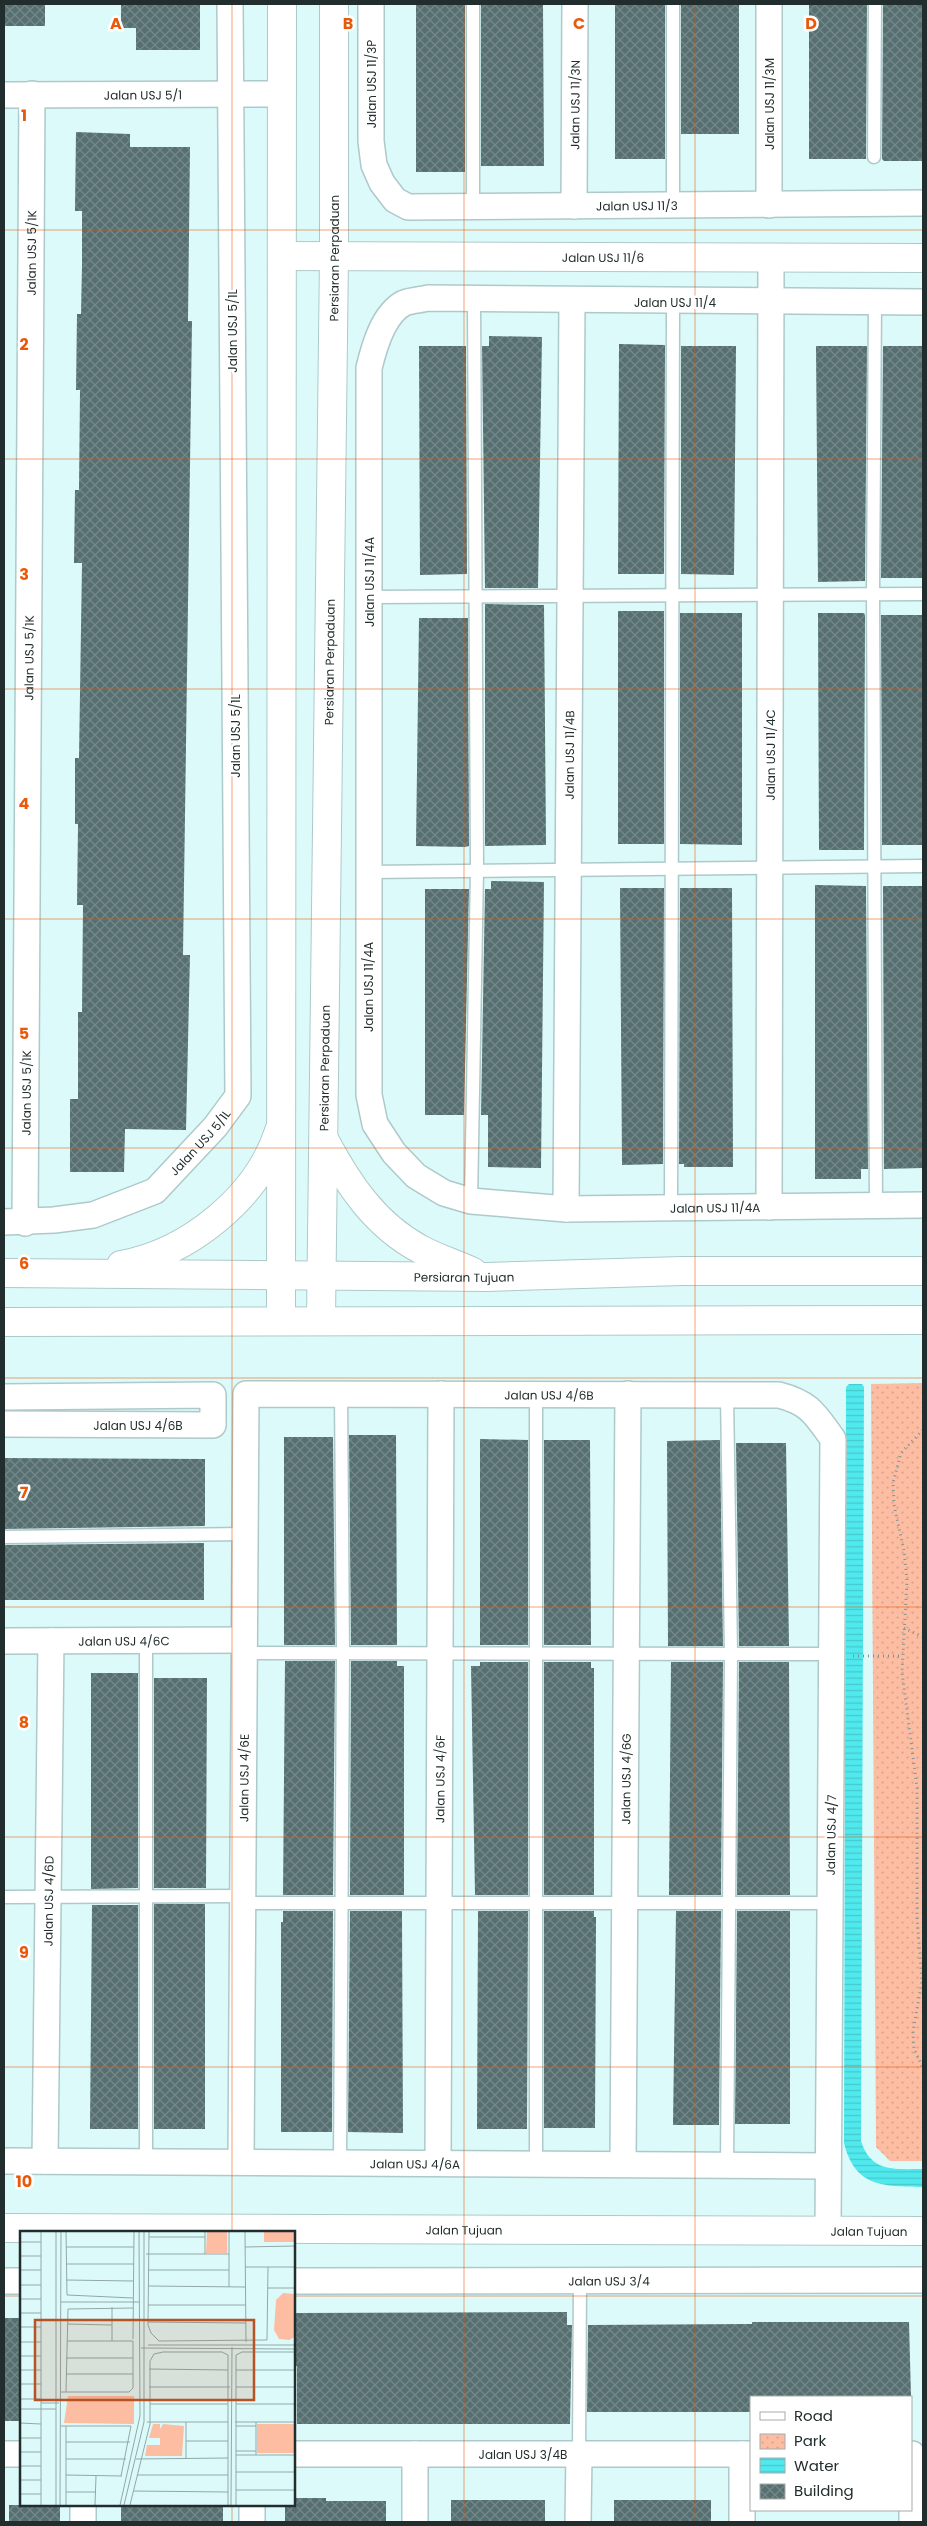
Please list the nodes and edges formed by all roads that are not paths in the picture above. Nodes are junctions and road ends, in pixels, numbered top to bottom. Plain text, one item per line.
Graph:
1 (230, 4) edge
2 (282, 4) edge
3 (334, 4) edge
4 (370, 4) edge
5 (473, 4) edge
6 (575, 4) edge
7 (673, 4) edge
8 (769, 4) edge
9 (874, 4) edge
10 (230, 93) junction
11 (4, 94) edge
12 (32, 94) junction
13 (282, 94) junction
14 (874, 157) dead end
15 (374, 165) joint
16 (923, 204) edge
17 (768, 205) junction
18 (574, 206) junction
19 (673, 206) junction
20 (473, 207) junction
21 (283, 256) junction
22 (334, 256) junction
23 (771, 258) junction
24 (923, 258) edge
25 (428, 298) joint
26 (474, 300) junction
27 (572, 301) junction
28 (673, 302) junction
29 (770, 302) junction
30 (875, 302) junction
31 (923, 302) edge
32 (873, 594) junction
33 (923, 594) edge
34 (672, 595) junction
35 (770, 595) junction
36 (476, 596) junction
37 (570, 596) junction
38 (368, 597) junction
39 (874, 866) junction
40 (923, 866) edge
41 (671, 868) junction
42 (769, 868) junction
43 (477, 870) junction
44 (568, 870) junction
45 (368, 872) junction
46 (282, 1121) junction
47 (323, 1137) junction
48 (471, 1201) junction
49 (923, 1205) edge
50 (876, 1206) junction
51 (768, 1207) junction
52 (671, 1208) junction
53 (566, 1209) junction
54 (14, 1223) edge
55 (923, 1271) edge
56 (4, 1273) edge
57 (70, 1274) junction
58 (282, 1277) junction
59 (321, 1277) junction
60 (487, 1277) junction
61 (281, 1320) junction
62 (321, 1320) junction
63 (923, 1320) edge
64 (4, 1322) edge
65 (246, 1394) joint
66 (341, 1394) junction
67 (441, 1394) junction
68 (536, 1394) junction
69 (628, 1394) junction
70 (727, 1394) junction
71 (4, 1397) edge
72 (4, 1424) edge
73 (833, 1439) joint
74 (245, 1534) junction
75 (4, 1537) edge
76 (4, 1641) edge
77 (52, 1641) junction
78 (146, 1641) junction
79 (244, 1646) junction
80 (343, 1653) junction
81 (440, 1653) junction
82 (535, 1653) junction
83 (626, 1653) junction
84 (731, 1653) junction
85 (833, 1654) junction
86 (4, 1897) edge
87 (148, 1897) junction
88 (48, 1898) junction
89 (242, 1900) junction
90 (342, 1903) junction
91 (440, 1903) junction
92 (538, 1903) junction
93 (625, 1903) junction
94 (729, 1903) junction
95 (830, 1903) junction
96 (4, 2161) edge
97 (46, 2161) junction
98 (146, 2162) junction
99 (241, 2162) junction
100 (340, 2163) junction
101 (438, 2163) junction
102 (536, 2164) junction
103 (624, 2164) junction
104 (727, 2165) junction
105 (827, 2166) junction
106 (4, 2228) edge
107 (828, 2230) junction
108 (923, 2231) edge
109 (580, 2280) junction
110 (923, 2280) edge
111 (4, 2281) edge
112 (20, 2281) edge
113 (295, 2281) edge
114 (4, 2454) edge
115 (20, 2454) edge
116 (295, 2454) edge
117 (415, 2454) junction
118 (578, 2454) junction
119 (746, 2454) edge
120 (915, 2454) edge
121 (83, 2506) edge
122 (252, 2506) edge
123 (83, 2522) edge
124 (252, 2522) edge
125 (415, 2522) edge
126 (578, 2522) edge
127 (742, 2522) edge
128 (912, 2522) edge

1 - 10 street, Jalan USJ 5/1L
2 - 13 main road
3 - 22 main road, Persiaran Perpaduan
4 - 15 street, Jalan USJ 11/3P
5 - 20 lane
6 - 18 street, Jalan USJ 11/3N
7 - 19 lane
8 - 17 street, Jalan USJ 11/3M
9 - 14 lane
10 - 12 street, Jalan USJ 5/1
10 - 13 street, Jalan USJ 5/1
10 - 54 street, Jalan USJ 5/1L
11 - 12 street, Jalan USJ 5/1
12 - 54 street, Jalan USJ 5/1K
13 - 21 main road
15 - 20 street, Jalan USJ 11/3
16 - 17 street, Jalan USJ 11/3
17 - 19 street, Jalan USJ 11/3
18 - 19 street, Jalan USJ 11/3
18 - 20 street, Jalan USJ 11/3
21 - 22 main road, Jalan USJ 11/6
21 - 46 main road
22 - 23 main road, Jalan USJ 11/6
22 - 47 main road, Persiaran Perpaduan
23 - 24 main road, Jalan USJ 11/6
23 - 29 street, Jalan USJ 11/4C
25 - 26 street, Jalan USJ 11/4
25 - 38 street, Jalan USJ 11/4A
26 - 27 street, Jalan USJ 11/4
26 - 36 lane
27 - 28 street, Jalan USJ 11/4
27 - 37 street, Jalan USJ 11/4B
28 - 29 street, Jalan USJ 11/4
28 - 34 lane
29 - 30 street, Jalan USJ 11/4
29 - 35 street, Jalan USJ 11/4C
30 - 31 street, Jalan USJ 11/4
30 - 32 lane
32 - 33 lane
32 - 35 lane
32 - 39 lane
34 - 35 lane
34 - 37 lane
34 - 41 lane
35 - 42 street, Jalan USJ 11/4C
36 - 37 lane
36 - 38 lane
36 - 43 lane
37 - 44 street, Jalan USJ 11/4B
38 - 45 street, Jalan USJ 11/4A
39 - 40 lane
39 - 42 lane
39 - 50 lane
41 - 42 lane
41 - 44 lane
41 - 52 lane
42 - 51 street, Jalan USJ 11/4C
43 - 44 lane
43 - 45 lane
43 - 48 lane
44 - 53 street, Jalan USJ 11/4B
45 - 48 street, Jalan USJ 11/4A
46 - 57 main road
46 - 58 main road
47 - 59 main road, Persiaran Perpaduan
47 - 60 main road
48 - 53 street, Jalan USJ 11/4A
49 - 50 street, Jalan USJ 11/4A
50 - 51 street, Jalan USJ 11/4A
51 - 52 street, Jalan USJ 11/4A
52 - 53 street, Jalan USJ 11/4A
55 - 60 main road, Persiaran Tujuan
56 - 57 main road, Persiaran Tujuan
57 - 58 main road, Persiaran Tujuan
58 - 59 main road, Persiaran Tujuan
58 - 61 main road
59 - 60 main road, Persiaran Tujuan
59 - 62 main road, Persiaran Perpaduan
61 - 62 main road
61 - 64 main road
62 - 63 main road
65 - 66 street, Jalan USJ 4/6B
65 - 74 street, Jalan USJ 4/6E
66 - 67 street, Jalan USJ 4/6B
66 - 80 lane
67 - 68 street, Jalan USJ 4/6B
67 - 81 street, Jalan USJ 4/6F
68 - 69 street, Jalan USJ 4/6B
68 - 82 lane
69 - 70 street, Jalan USJ 4/6B
69 - 83 street, Jalan USJ 4/6G
70 - 73 street, Jalan USJ 4/6B
70 - 84 lane
71 - 72 street, Jalan USJ 4/6B
73 - 85 street, Jalan USJ 4/7
74 - 75 lane
74 - 79 street, Jalan USJ 4/6E
76 - 77 street, Jalan USJ 4/6C
77 - 78 street, Jalan USJ 4/6C
77 - 88 street, Jalan USJ 4/6D
78 - 79 street, Jalan USJ 4/6C
78 - 87 lane
79 - 80 lane
79 - 89 street, Jalan USJ 4/6E
80 - 81 lane
80 - 90 lane
81 - 82 lane
81 - 91 street, Jalan USJ 4/6F
82 - 83 lane
82 - 92 lane
83 - 84 lane
83 - 93 street, Jalan USJ 4/6G
84 - 85 lane
84 - 94 lane
85 - 95 street, Jalan USJ 4/7
86 - 88 lane
87 - 88 lane
87 - 89 lane
87 - 98 lane
88 - 97 street, Jalan USJ 4/6D
89 - 90 lane
89 - 99 street, Jalan USJ 4/6E
90 - 91 lane
90 - 100 lane
91 - 92 lane
91 - 101 street, Jalan USJ 4/6F
92 - 93 lane
92 - 102 lane
93 - 94 lane
93 - 103 street, Jalan USJ 4/6G
94 - 95 lane
94 - 104 lane
95 - 105 street, Jalan USJ 4/7
96 - 97 street, Jalan USJ 4/6A
97 - 98 street, Jalan USJ 4/6A
98 - 99 street, Jalan USJ 4/6A
99 - 100 street, Jalan USJ 4/6A
100 - 101 street, Jalan USJ 4/6A
101 - 102 street, Jalan USJ 4/6A
102 - 103 street, Jalan USJ 4/6A
103 - 104 street, Jalan USJ 4/6A
104 - 105 street, Jalan USJ 4/6A
105 - 107 street, Jalan USJ 4/7
106 - 107 main road, Jalan Tujuan
107 - 108 main road, Jalan Tujuan
109 - 110 street, Jalan USJ 3/4
109 - 113 street, Jalan USJ 3/4
109 - 118 lane
111 - 112 street
114 - 115 street
116 - 117 street, Jalan USJ 3/4B
117 - 118 street, Jalan USJ 3/4B
117 - 125 street
118 - 119 street, Jalan USJ 3/4B
118 - 126 street
119 - 127 street
120 - 128 street
121 - 123 street
122 - 124 street

